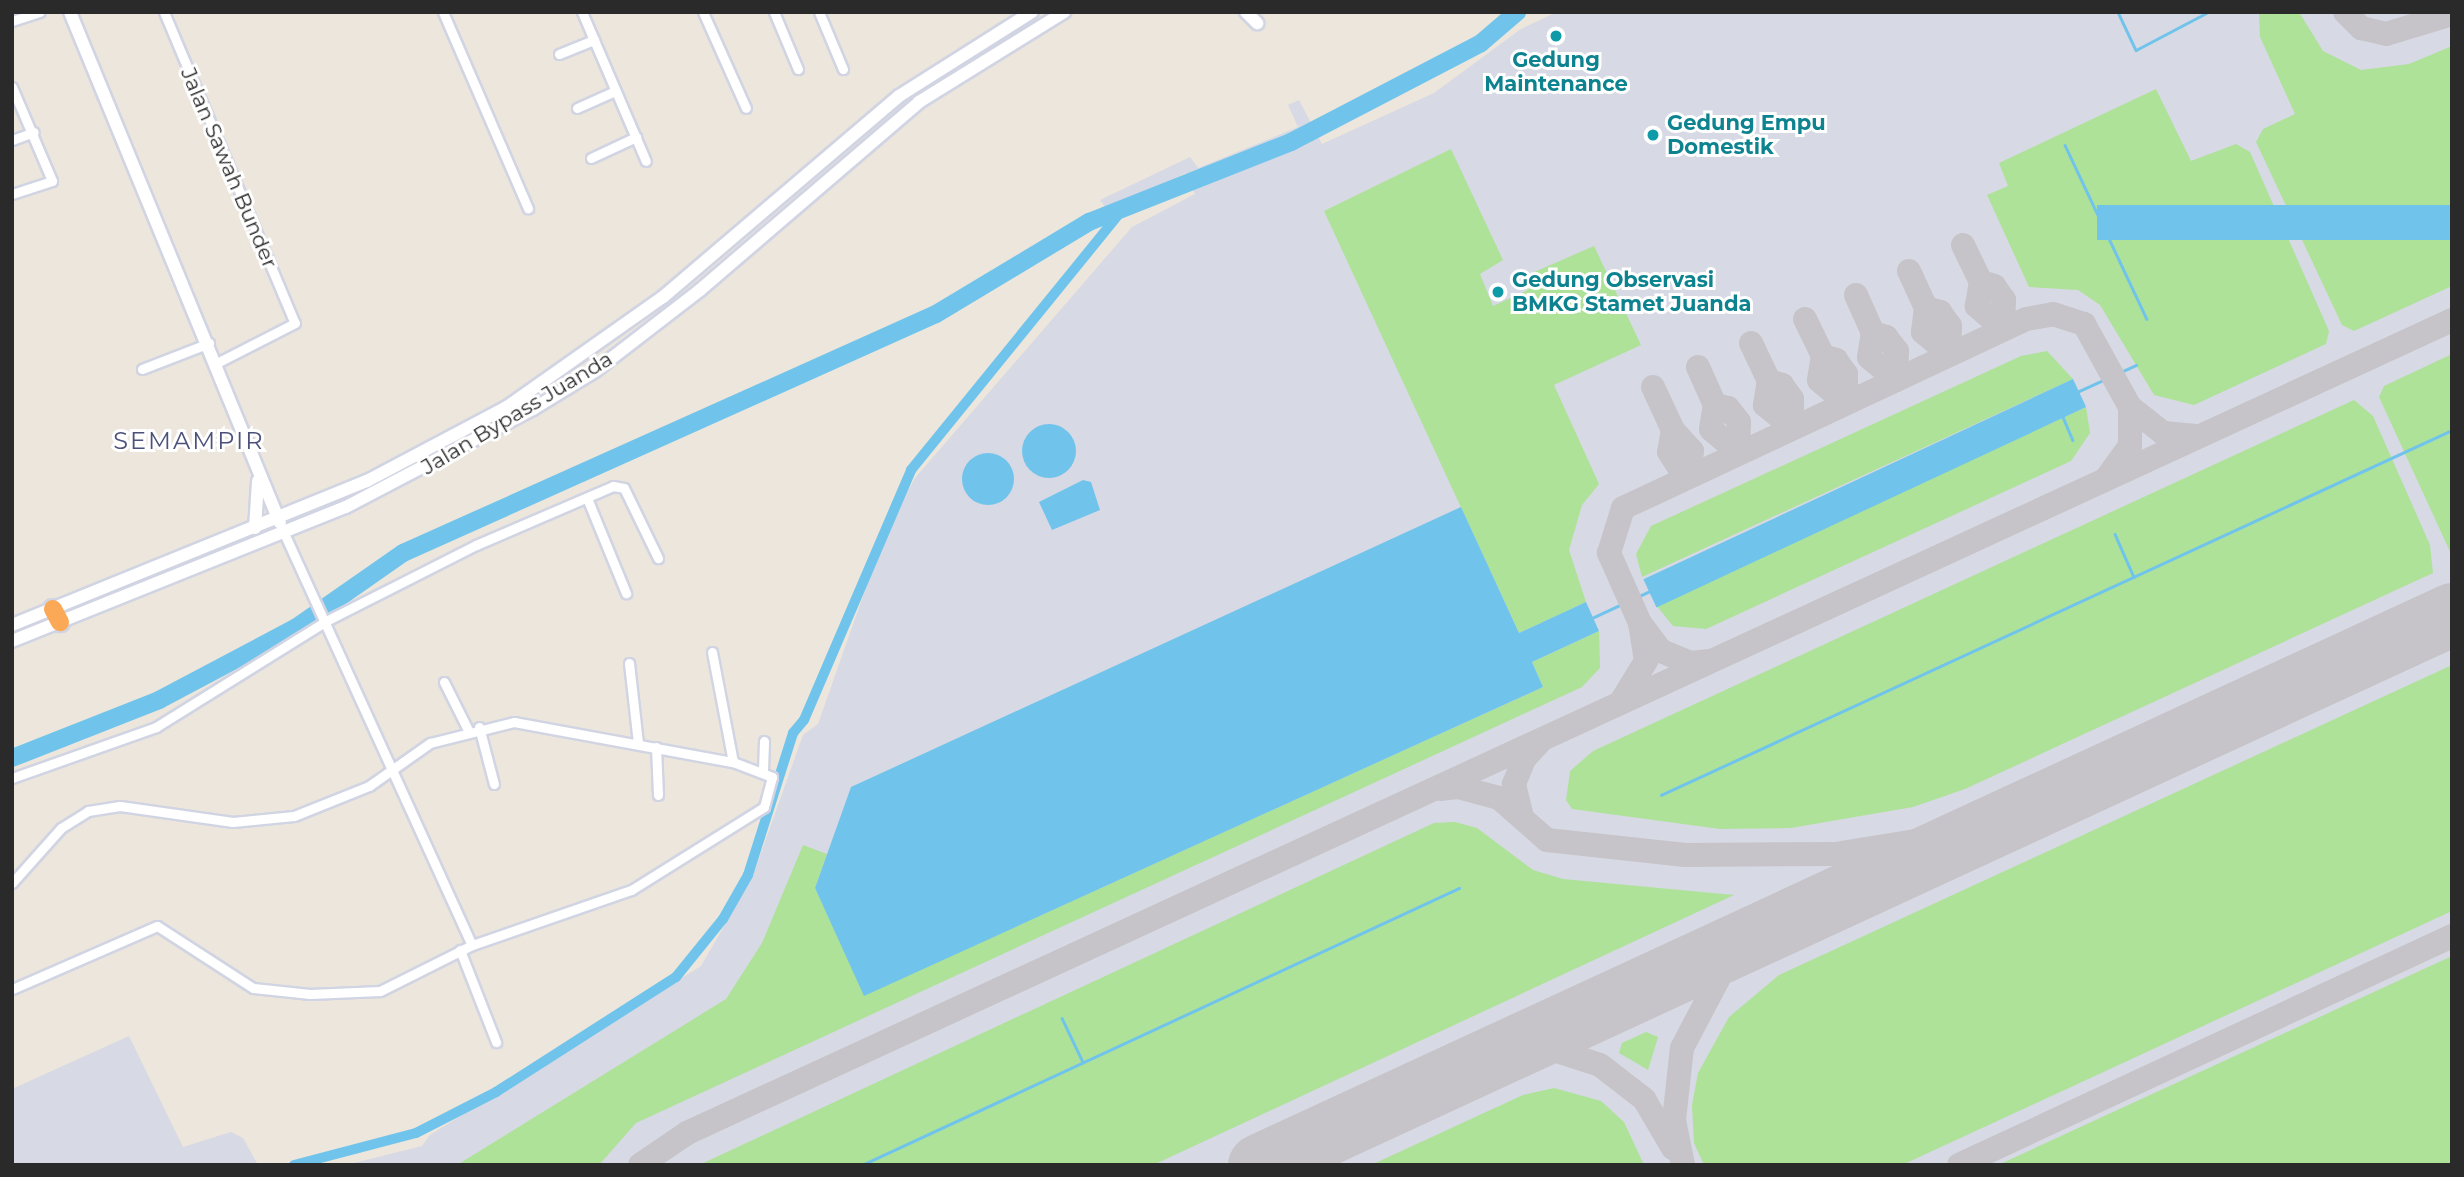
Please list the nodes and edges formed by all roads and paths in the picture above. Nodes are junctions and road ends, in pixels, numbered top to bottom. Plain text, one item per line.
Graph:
1 (70, 12) edge
2 (164, 12) edge
3 (443, 12) edge
4 (582, 12) edge
5 (703, 12) edge
6 (774, 12) edge
7 (819, 12) edge
8 (1032, 12) edge
9 (1064, 12) edge
10 (1246, 12) edge
11 (36, 13) edge
12 (1258, 18) edge
13 (12, 21) edge
14 (594, 40) junction
15 (559, 54) dead end
16 (798, 69) dead end
17 (844, 69) dead end
18 (12, 87) edge
19 (615, 91) junction
20 (577, 108) dead end
21 (746, 108) dead end
22 (34, 132) junction
23 (636, 136) junction
24 (12, 140) edge
25 (591, 158) dead end
26 (646, 161) dead end
27 (12, 194) edge
28 (528, 208) dead end
29 (209, 343) junction
30 (217, 363) junction
31 (142, 369) dead end
32 (486, 418) junction
33 (495, 430) junction
34 (258, 481) junction
35 (587, 498) junction
36 (278, 518) junction
37 (255, 528) junction
38 (284, 533) junction
39 (658, 558) dead end
40 (626, 593) dead end
41 (56, 615) junction
42 (325, 619) junction
43 (12, 625) edge
44 (12, 641) edge
45 (712, 652) dead end
46 (629, 663) dead end
47 (444, 682) dead end
48 (479, 727) junction
49 (468, 730) junction
50 (764, 741) dead end
51 (638, 743) junction
52 (656, 747) junction
53 (733, 762) junction
54 (391, 769) junction
55 (763, 770) junction
56 (12, 778) edge
57 (494, 784) dead end
58 (658, 795) dead end
59 (12, 882) edge
60 (472, 945) junction
61 (460, 950) junction
62 (12, 989) edge
63 (496, 1042) dead end

1 - 29 main road
2 - 30 street, Jalan Sawah Bunder
3 - 28 street
4 - 14 street
5 - 21 street
6 - 16 street
7 - 17 street
8 - 32 main road, Jalan Bypass Juanda
9 - 33 main road, Jalan Bypass Juanda
10 - 12 main road
11 - 13 street
14 - 15 street
14 - 19 street
18 - 22 street
19 - 20 street
19 - 23 street
22 - 24 street
22 - 27 street
23 - 25 street
23 - 26 street
29 - 30 main road
29 - 31 street
30 - 34 main road
32 - 33 main road
32 - 36 main road, Jalan Bypass Juanda
33 - 38 main road, Jalan Bypass Juanda
34 - 36 main road
34 - 37 main road
35 - 39 street
35 - 40 street
35 - 42 street
36 - 37 main road, Jalan Bypass Juanda
36 - 38 main road
37 - 41 main road, Jalan Bypass Juanda
38 - 41 main road, Jalan Bypass Juanda
38 - 42 street
41 - 43 main road, Jalan Bypass Juanda
41 - 44 main road, Jalan Bypass Juanda
42 - 54 street
42 - 56 street
45 - 53 street
46 - 51 street
47 - 49 street
48 - 49 street
48 - 51 street
48 - 57 street
49 - 54 street
50 - 55 street
51 - 52 street
52 - 53 street
52 - 58 street
53 - 55 street
54 - 59 street
54 - 60 street
55 - 60 street
60 - 61 street
61 - 62 street
61 - 63 street

